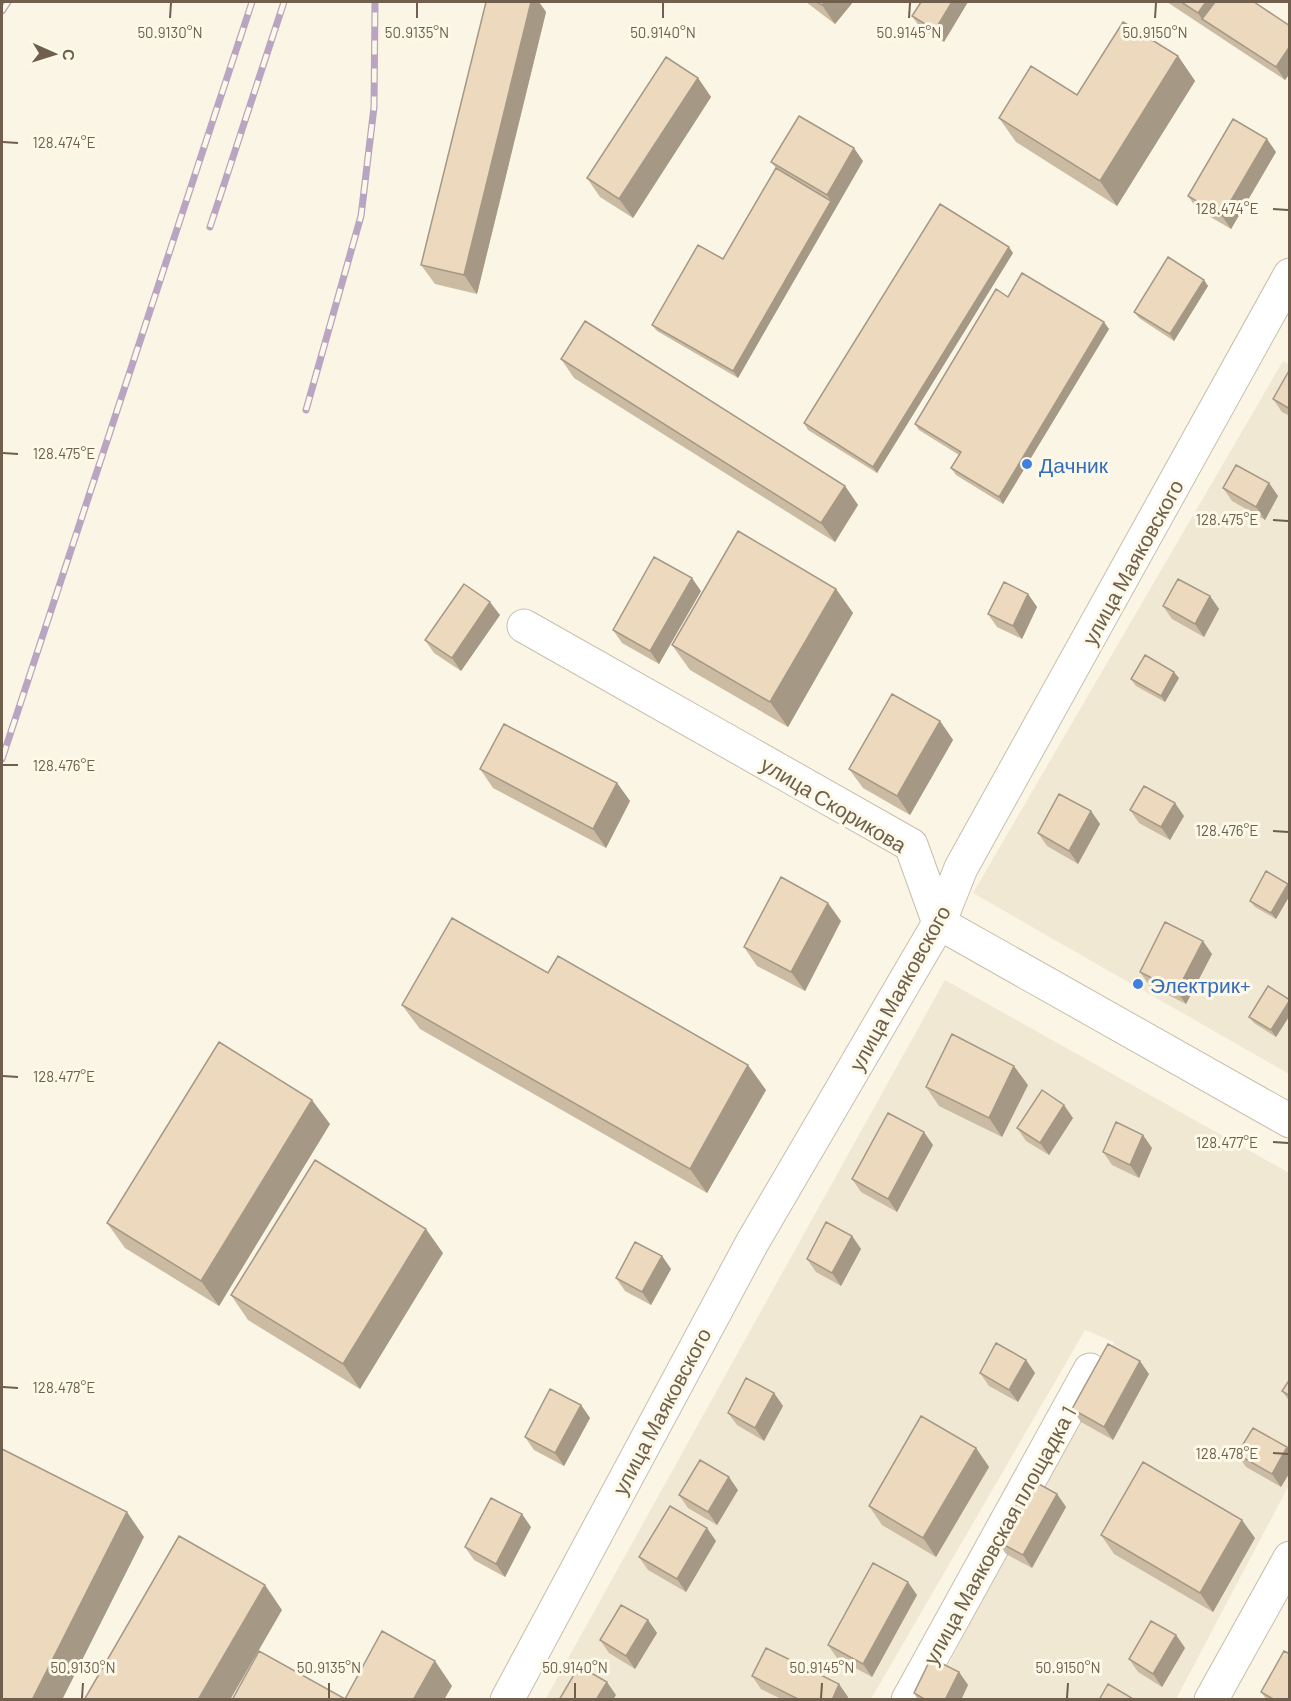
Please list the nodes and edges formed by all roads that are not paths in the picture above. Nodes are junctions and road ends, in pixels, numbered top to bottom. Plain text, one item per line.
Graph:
1 (1290, 275) edge
2 (525, 626) dead end
3 (939, 924) junction
4 (1290, 1122) edge
5 (1090, 1370) dead end
6 (1290, 1557) edge
7 (507, 1700) edge
8 (908, 1700) edge
9 (1211, 1700) edge

1 - 3 street, улица Маяковского
2 - 3 street, улица Скорикова
3 - 4 street
3 - 7 street, улица Маяковского
5 - 8 street, улица Маяковская площадка 1
6 - 9 street

